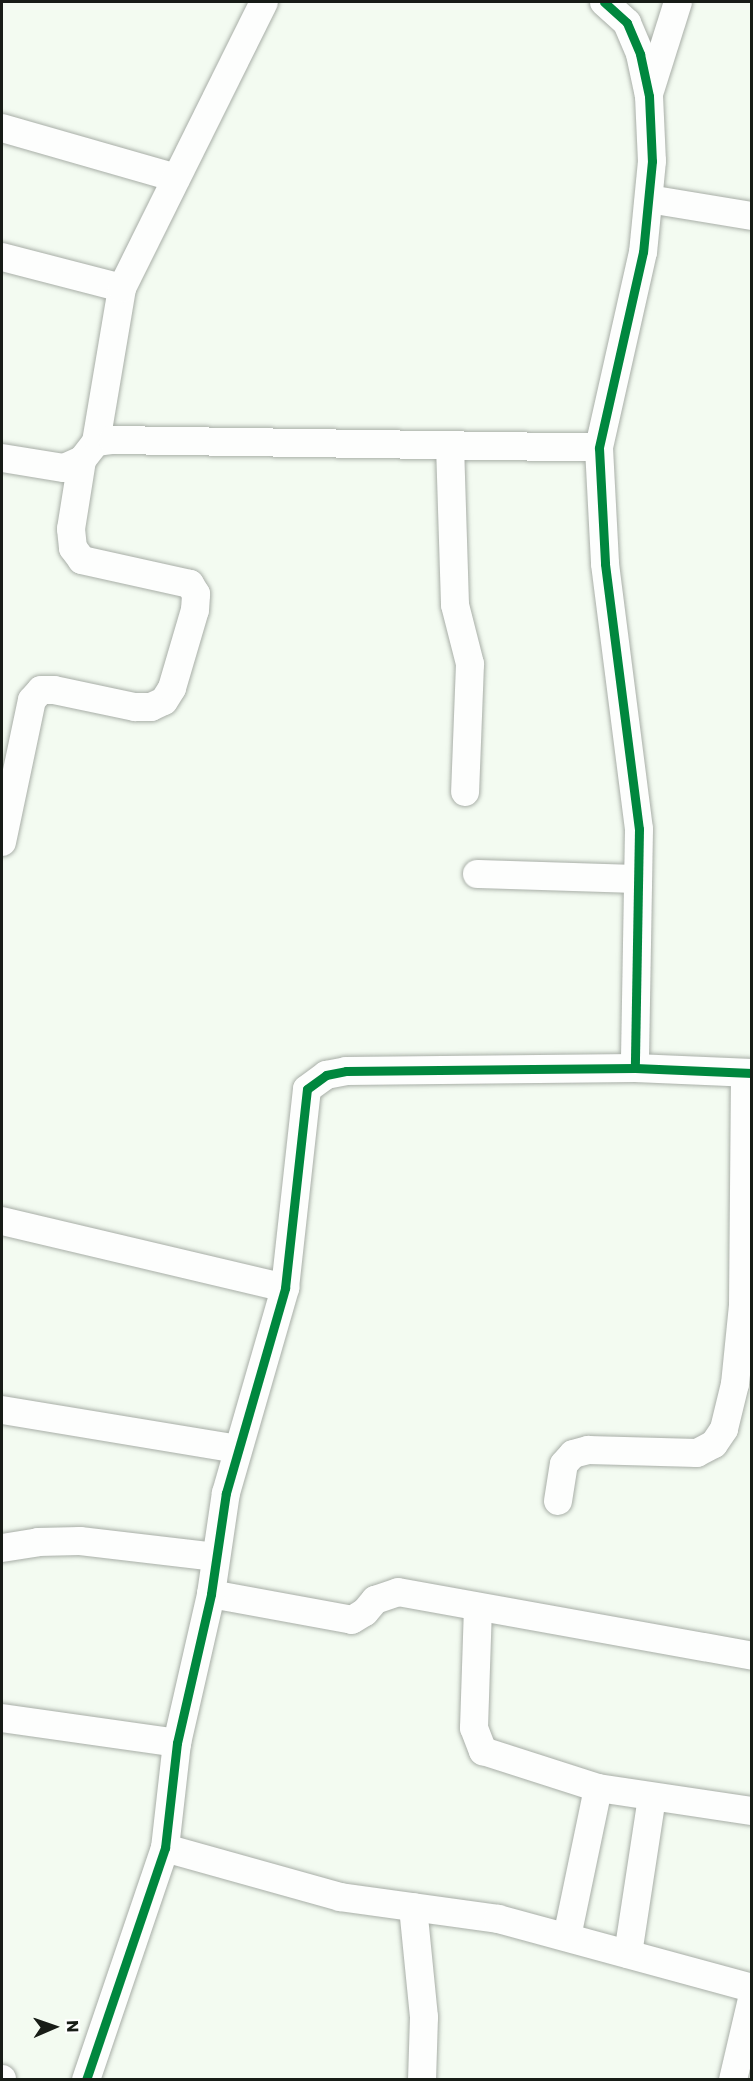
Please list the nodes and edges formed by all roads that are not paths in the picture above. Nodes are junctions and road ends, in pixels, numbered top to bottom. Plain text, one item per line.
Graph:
1 (264, 2) edge
2 (604, 2) edge
3 (678, 2) edge
4 (649, 96) junction
5 (2, 128) edge
6 (176, 177) junction
7 (649, 199) junction
8 (752, 216) edge
9 (2, 257) edge
10 (122, 288) junction
11 (450, 445) junction
12 (599, 448) junction
13 (89, 451) junction
14 (2, 458) edge
15 (465, 792) dead end
16 (2, 842) edge
17 (477, 874) dead end
18 (638, 879) junction
19 (635, 1068) junction
20 (748, 1073) edge
21 (2, 1221) edge
22 (285, 1288) junction
23 (2, 1410) edge
24 (237, 1449) junction
25 (558, 1501) dead end
26 (2, 1548) edge
27 (216, 1557) junction
28 (211, 1594) junction
29 (478, 1607) junction
30 (752, 1656) edge
31 (2, 1718) edge
32 (177, 1743) junction
33 (598, 1788) junction
34 (652, 1798) junction
35 (752, 1811) edge
36 (165, 1848) junction
37 (413, 1907) junction
38 (567, 1937) junction
39 (628, 1954) junction
40 (752, 1988) edge
41 (752, 1999) edge
42 (86, 2079) edge
43 (422, 2079) edge
44 (733, 2079) edge

1 - 6 street
2 - 4 street
3 - 4 street
4 - 7 street
5 - 6 street
6 - 10 street
7 - 8 street
7 - 12 street
9 - 10 street
10 - 13 street
11 - 12 street
11 - 13 street
11 - 15 street
12 - 18 street
13 - 14 street
13 - 16 street
17 - 18 street
18 - 19 street
19 - 20 street
19 - 22 street
20 - 25 street
21 - 22 street
22 - 24 street
23 - 24 street
24 - 27 street
26 - 27 street
27 - 28 street
28 - 29 street
28 - 32 street
29 - 30 street
29 - 33 street
31 - 32 street
32 - 36 street
33 - 34 street
33 - 38 street
34 - 35 street
34 - 39 street
36 - 37 street
36 - 42 street
37 - 38 street
37 - 43 street
38 - 39 street
39 - 40 street
41 - 44 street

